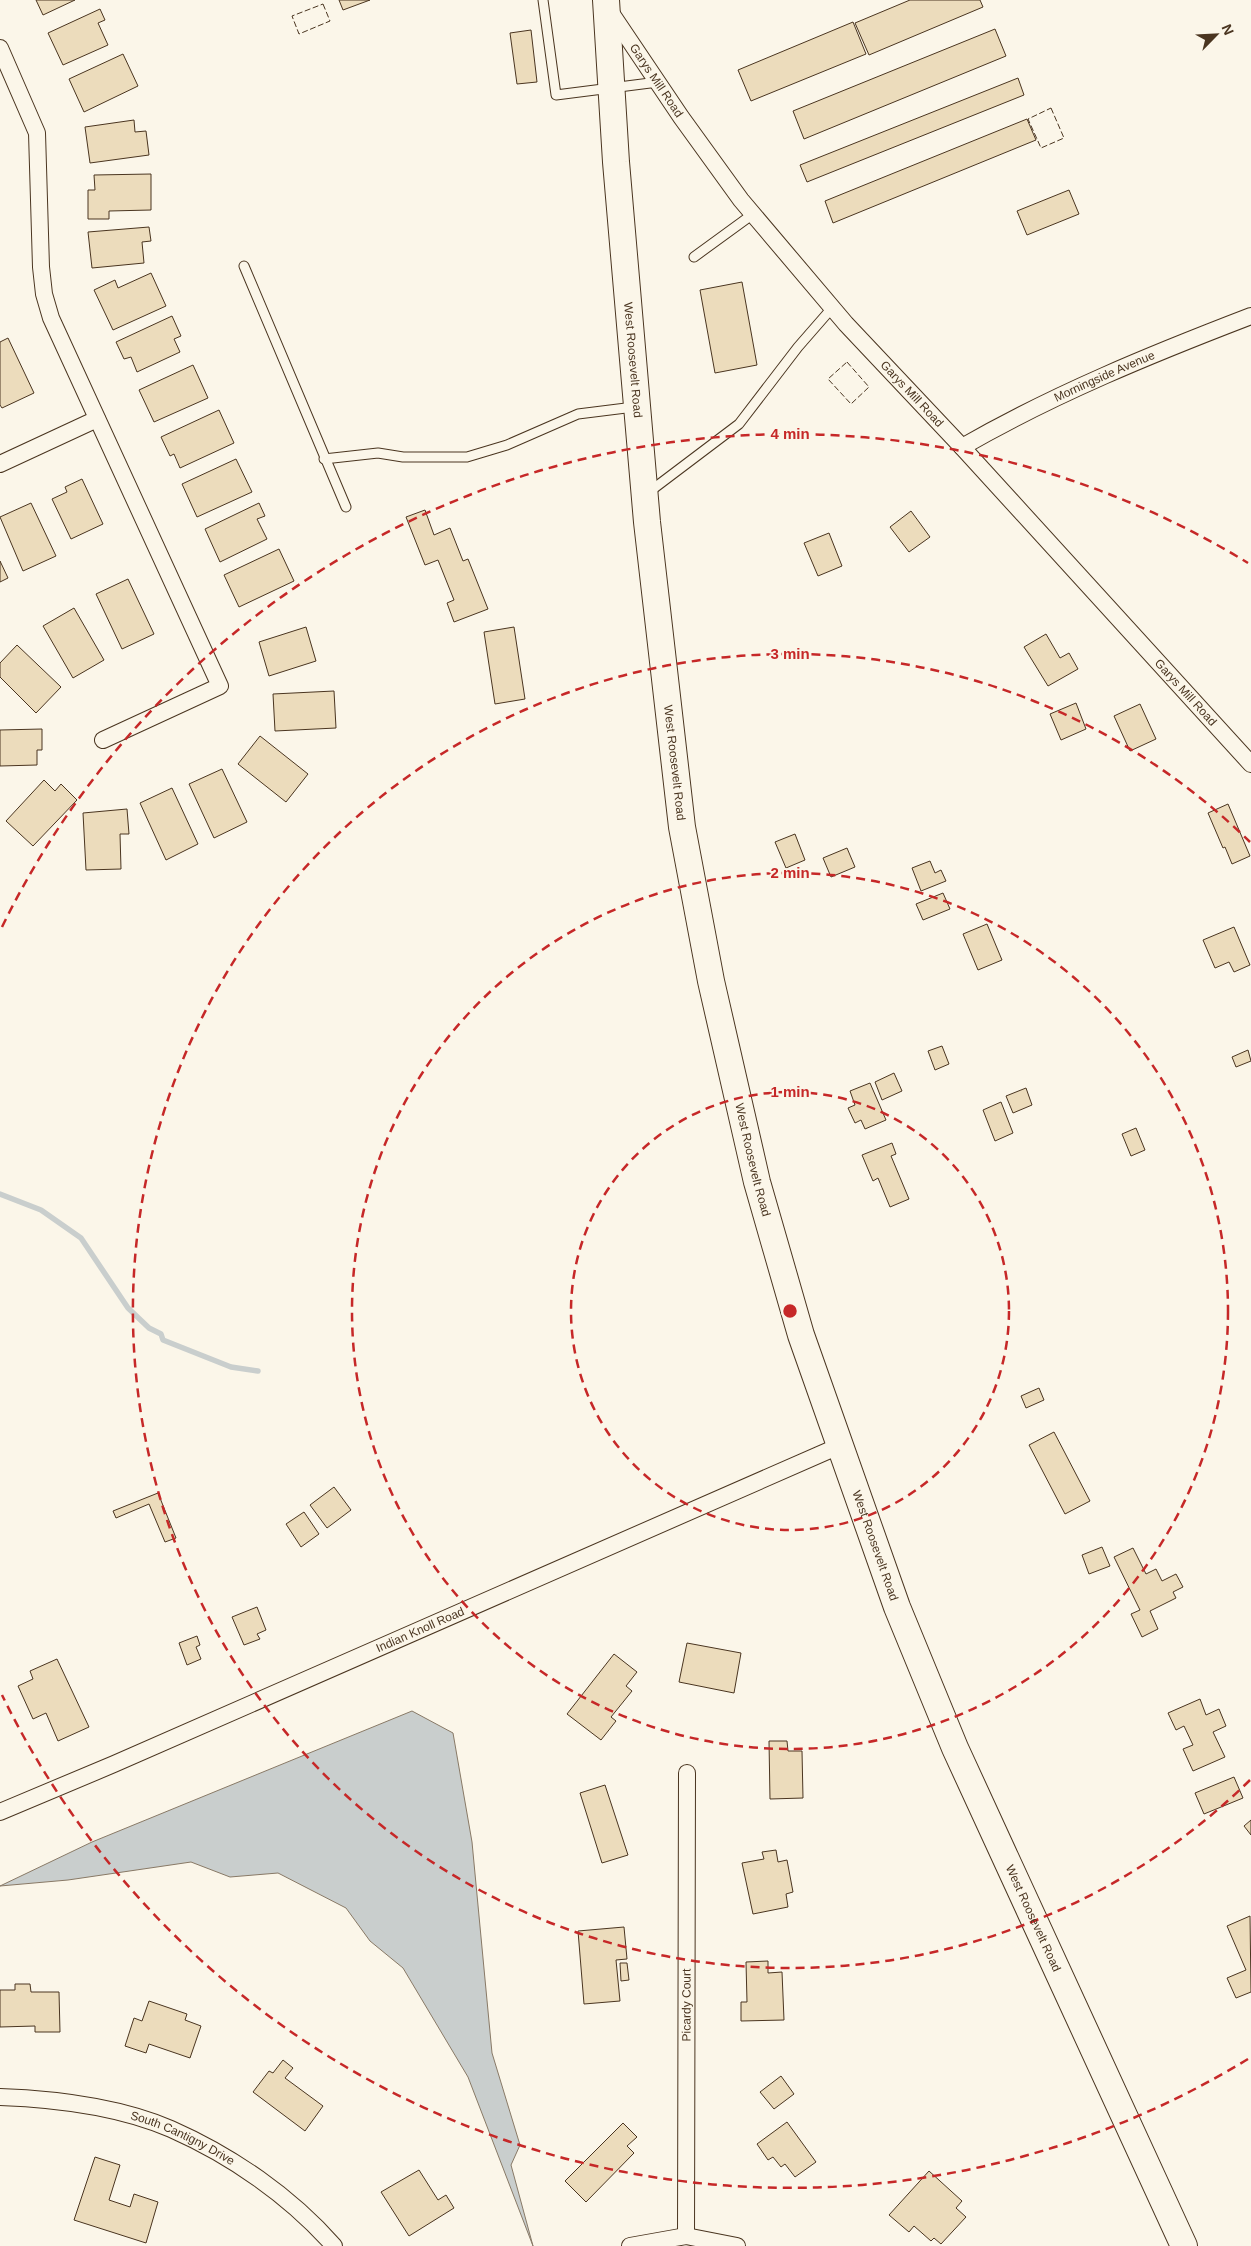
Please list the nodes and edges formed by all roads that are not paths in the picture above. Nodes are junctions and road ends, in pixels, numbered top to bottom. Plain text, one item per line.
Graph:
1 (543, 0) edge
2 (605, 2) edge
3 (0, 48) edge
4 (658, 82) junction
5 (612, 88) junction
6 (753, 214) junction
7 (694, 257) dead end
8 (244, 266) dead end
9 (832, 308) junction
10 (1251, 316) edge
11 (637, 407) junction
12 (97, 419) junction
13 (962, 447) junction
14 (324, 459) junction
15 (0, 464) edge
16 (645, 495) junction
17 (346, 507) dead end
18 (103, 740) dead end
19 (1251, 764) edge
20 (839, 1446) junction
21 (687, 1773) dead end
22 (0, 1812) edge
23 (0, 2097) edge
24 (686, 2236) junction
25 (334, 2246) edge
26 (630, 2246) edge
27 (737, 2246) edge
28 (1184, 2246) edge

1 - 5 lane
2 - 4 street, Garys Mill Road
2 - 5 main road, West Roosevelt Road
3 - 12 street
4 - 5 lane
4 - 6 street, Garys Mill Road
5 - 11 main road, West Roosevelt Road
6 - 7 lane
6 - 9 street, Garys Mill Road
8 - 14 lane
9 - 13 street, Garys Mill Road
9 - 16 lane
10 - 13 street, Morningside Avenue
11 - 14 lane
11 - 16 main road, West Roosevelt Road
12 - 15 street
12 - 18 street
13 - 19 street, Garys Mill Road
14 - 17 lane
16 - 20 main road, West Roosevelt Road
20 - 22 street, Indian Knoll Road
20 - 28 main road, West Roosevelt Road
21 - 24 street, Picardy Court
23 - 25 street, South Cantigny Drive
24 - 26 street
24 - 27 street

